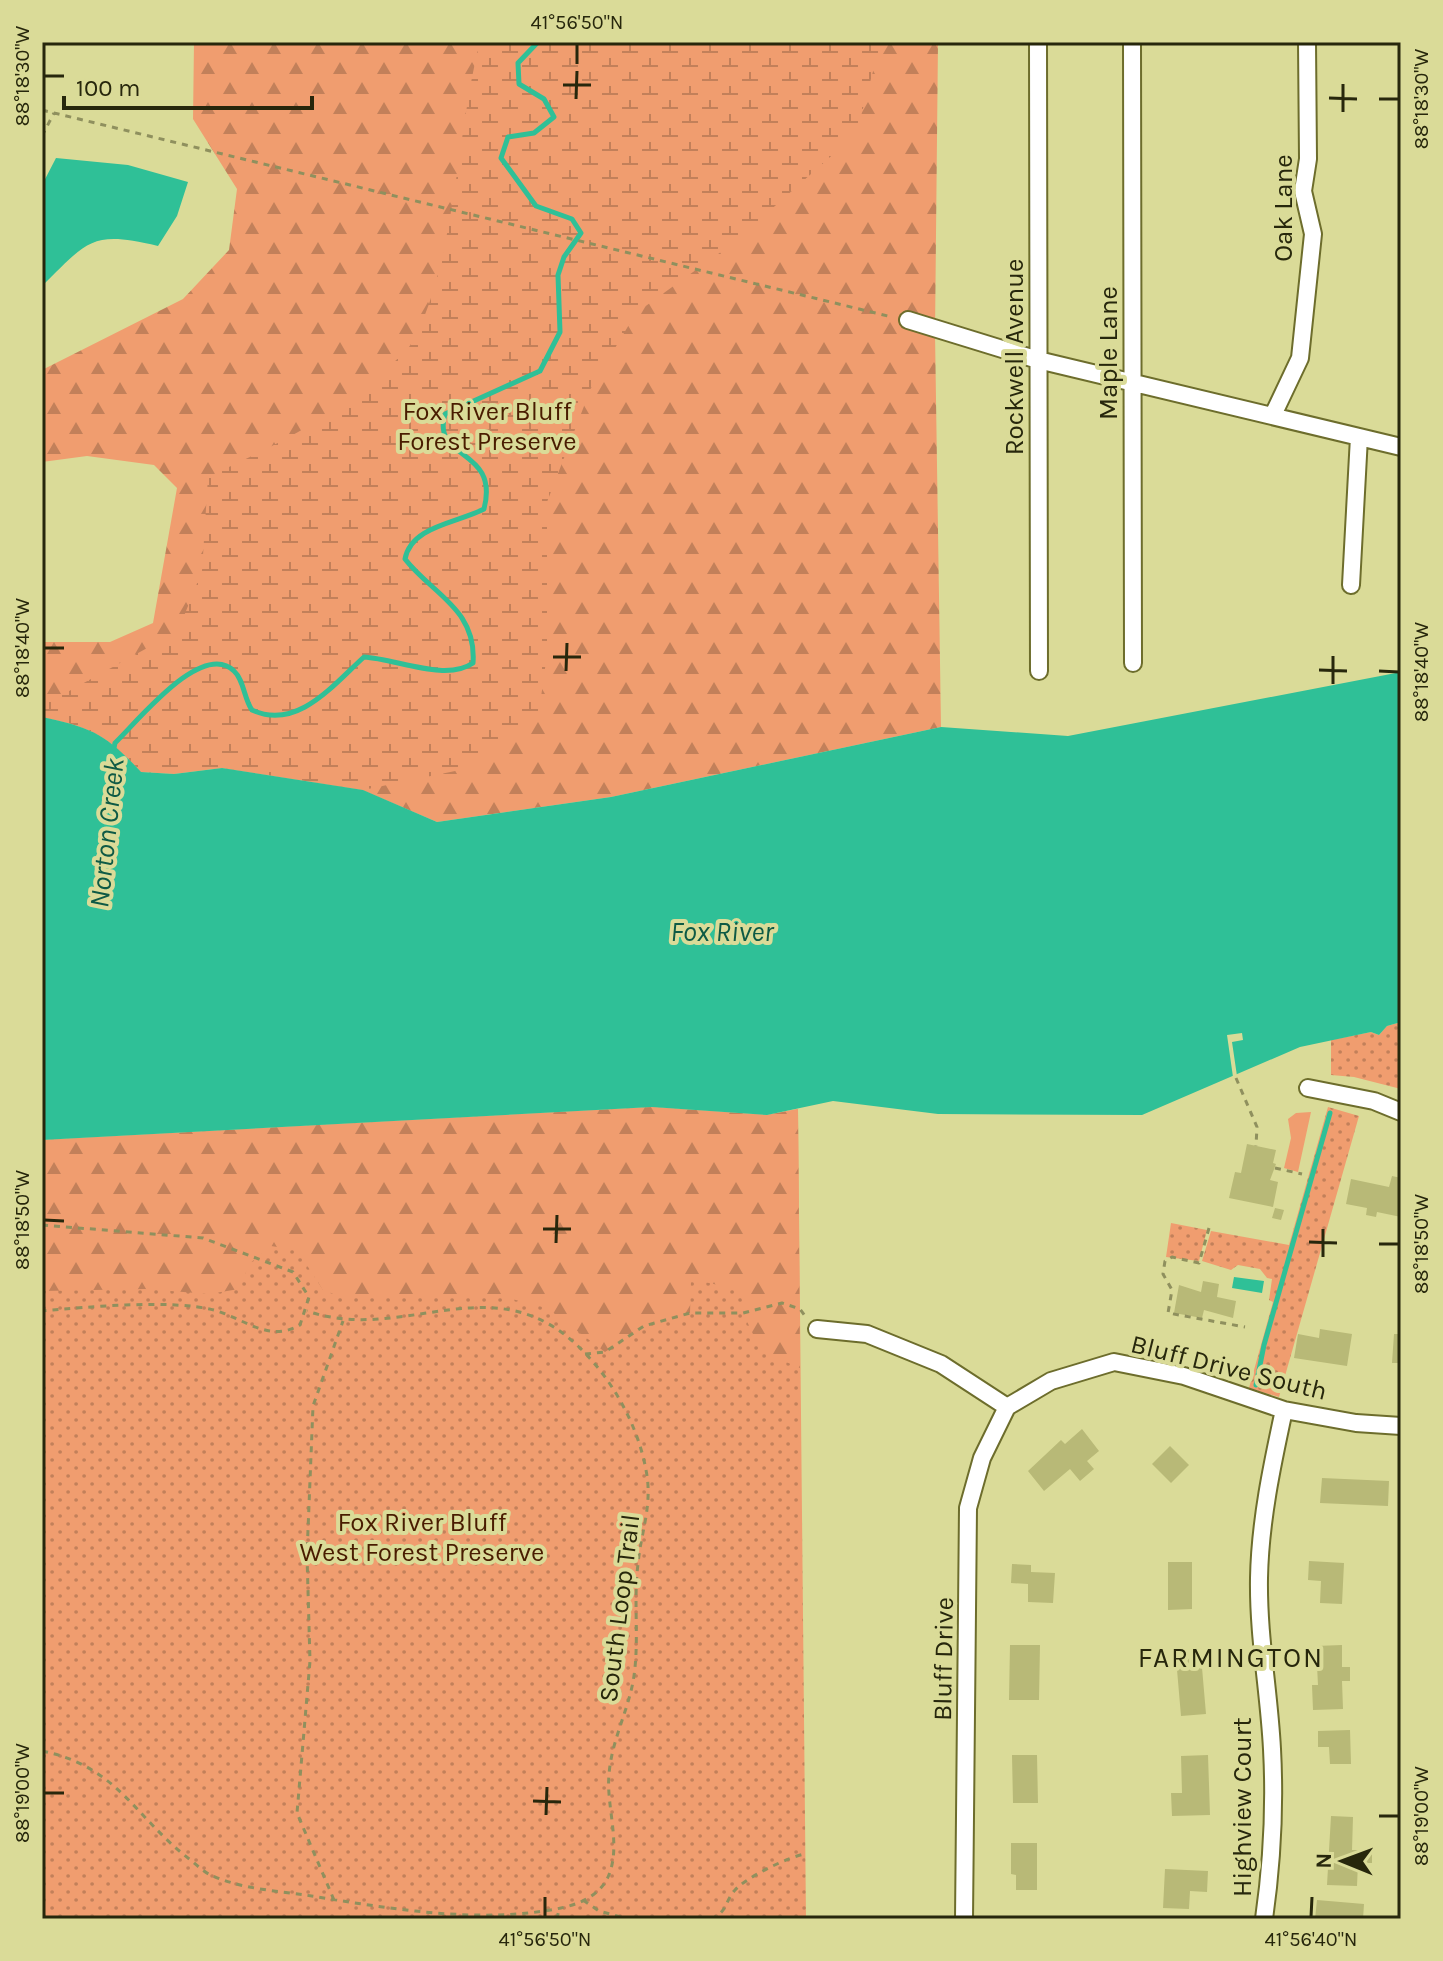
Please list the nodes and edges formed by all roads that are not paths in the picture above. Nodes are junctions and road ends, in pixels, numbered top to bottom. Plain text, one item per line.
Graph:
1 (1038, 42) edge
2 (1132, 42) edge
3 (1307, 42) edge
4 (908, 320) road end
5 (1038, 360) junction
6 (1131, 383) junction
7 (1273, 415) junction
8 (1359, 437) junction
9 (1401, 447) edge
10 (1351, 585) dead end
11 (1133, 663) dead end
12 (1039, 671) dead end
13 (1308, 1088) dead end
14 (1401, 1112) edge
15 (817, 1329) road end
16 (1007, 1407) junction
17 (1284, 1410) junction
18 (1401, 1426) edge
19 (964, 1919) edge
20 (1264, 1919) edge

1 - 5 street, Rockwell Avenue
2 - 6 street, Maple Lane
3 - 7 street, Oak Lane
4 - 5 street
5 - 6 street
5 - 12 street, Rockwell Avenue
6 - 7 street
6 - 11 street, Maple Lane
7 - 8 street
8 - 9 street
8 - 10 street
13 - 14 street
15 - 16 street
16 - 17 street, Bluff Drive South
16 - 19 street, Bluff Drive
17 - 18 street, Bluff Drive South
17 - 20 street, Highview Court

